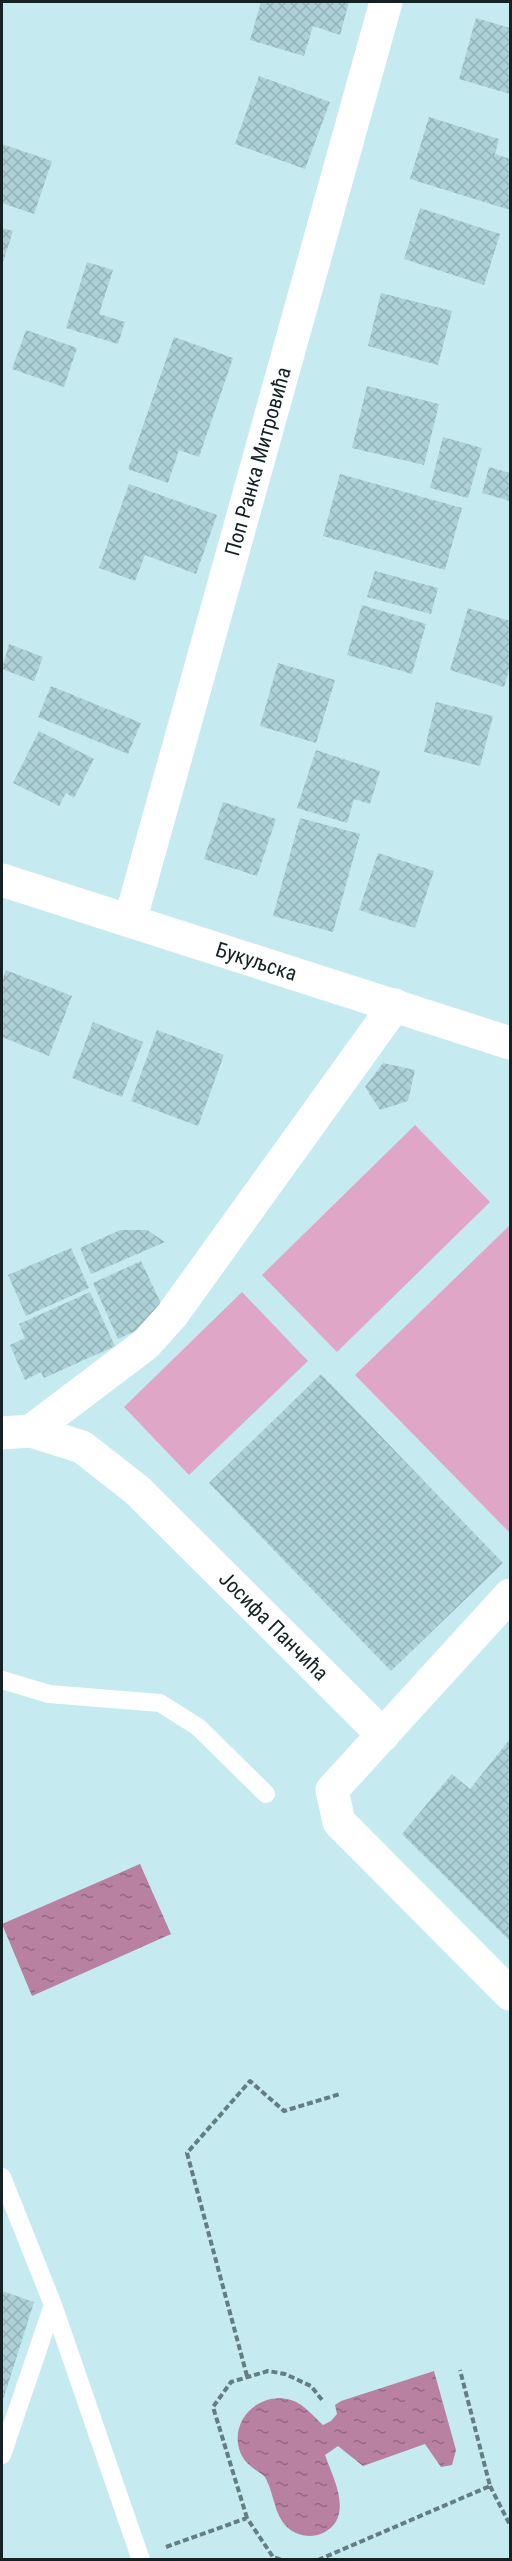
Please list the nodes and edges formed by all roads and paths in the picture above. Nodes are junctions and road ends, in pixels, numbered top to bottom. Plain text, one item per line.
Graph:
1 (386, 2) edge
2 (2, 879) edge
3 (130, 921) junction
4 (395, 1005) junction
5 (510, 1043) edge
6 (16, 1432) edge
7 (510, 1595) edge
8 (2, 1680) edge
9 (383, 1735) junction
10 (266, 1794) dead end
11 (510, 1994) edge
12 (340, 2094) dead end
13 (2, 2177) edge
14 (53, 2305) junction
15 (460, 2370) dead end
16 (247, 2376) junction
17 (322, 2400) dead end
18 (2, 2455) edge
19 (490, 2486) junction
20 (247, 2518) junction
21 (510, 2525) edge
22 (141, 2558) edge
23 (282, 2559) edge
24 (318, 2559) edge

1 - 3 street, Поп Ранка Митровића
2 - 3 street, Букуљска
3 - 4 street, Букуљска
4 - 5 street, Букуљска
4 - 6 street
6 - 9 street, Јосифа Панчића
7 - 9 street
8 - 10 lane
9 - 11 street
12 - 16 path
13 - 14 lane
14 - 18 lane
14 - 22 lane
15 - 19 path
16 - 17 path
16 - 20 path
19 - 21 path
19 - 24 path
20 - 22 path
20 - 23 path

